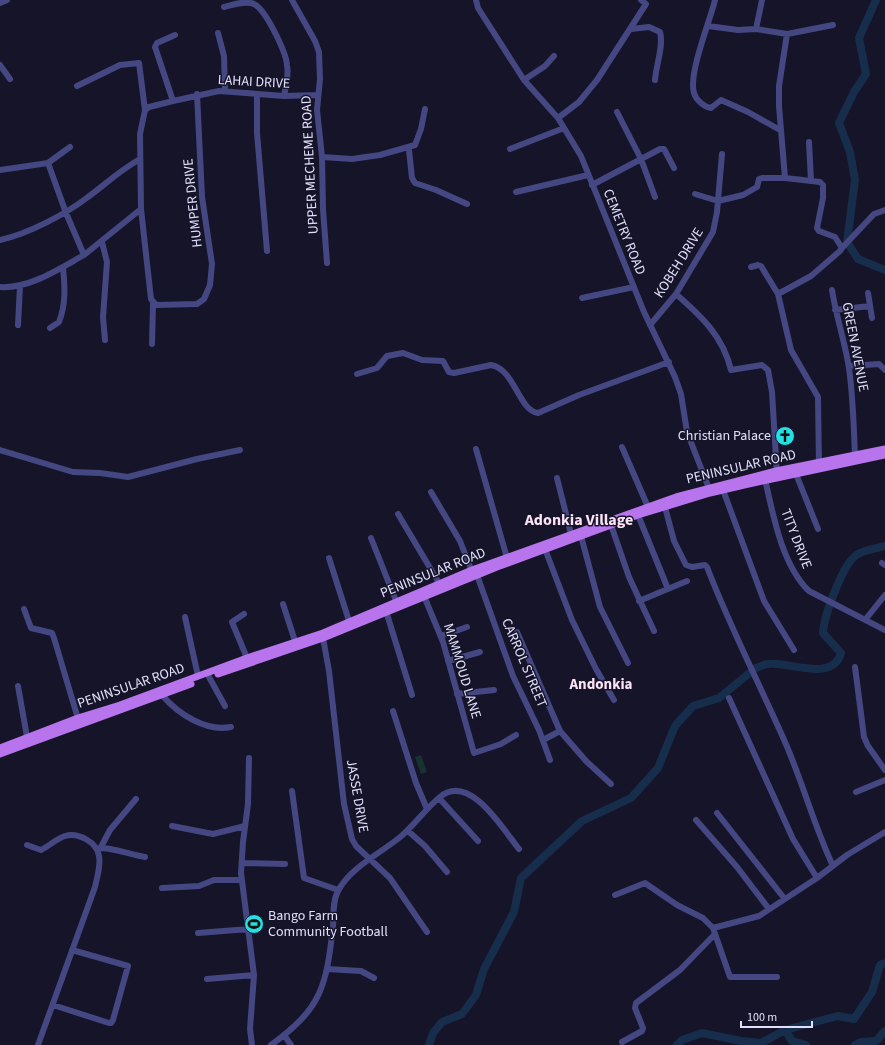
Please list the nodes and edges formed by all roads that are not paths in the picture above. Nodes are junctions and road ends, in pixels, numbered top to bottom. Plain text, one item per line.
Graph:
1 (7, 0) edge
2 (292, 0) edge
3 (476, 0) edge
4 (641, 0) edge
5 (715, 0) edge
6 (762, 0) edge
7 (0, 3) edge
8 (224, 7) dead end
9 (832, 25) dead end
10 (708, 26) junction
11 (631, 29) junction
12 (756, 29) junction
13 (218, 33) dead end
14 (787, 34) junction
15 (175, 35) dead end
16 (554, 56) dead end
17 (0, 65) edge
18 (10, 79) dead end
19 (524, 80) junction
20 (655, 80) dead end
21 (78, 86) dead end
22 (225, 91) junction
23 (197, 94) junction
24 (257, 94) junction
25 (317, 95) junction
26 (284, 96) junction
27 (173, 100) junction
28 (425, 109) dead end
29 (145, 110) junction
30 (617, 112) dead end
31 (558, 118) junction
32 (564, 128) junction
33 (780, 130) junction
34 (809, 142) dead end
35 (70, 147) dead end
36 (407, 148) junction
37 (510, 149) dead end
38 (722, 154) dead end
39 (322, 157) junction
40 (140, 159) junction
41 (641, 159) junction
42 (48, 163) junction
43 (674, 168) dead end
44 (0, 170) edge
45 (588, 175) junction
46 (785, 178) junction
47 (811, 181) junction
48 (592, 185) junction
49 (516, 192) dead end
50 (695, 194) dead end
51 (655, 197) dead end
52 (718, 201) junction
53 (467, 204) dead end
54 (141, 209) junction
55 (885, 210) edge
56 (66, 213) junction
57 (0, 240) edge
58 (102, 242) junction
59 (843, 247) junction
60 (267, 251) dead end
61 (84, 255) junction
62 (327, 263) dead end
63 (751, 267) dead end
64 (63, 268) junction
65 (20, 286) junction
66 (634, 287) junction
67 (0, 288) edge
68 (832, 290) dead end
69 (868, 293) dead end
70 (676, 294) junction
71 (778, 294) junction
72 (582, 298) dead end
73 (153, 304) junction
74 (870, 306) junction
75 (835, 310) junction
76 (872, 318) dead end
77 (18, 325) dead end
78 (650, 325) junction
79 (50, 328) dead end
80 (105, 340) dead end
81 (152, 344) dead end
82 (669, 362) junction
83 (849, 366) junction
84 (885, 370) edge
85 (357, 374) dead end
86 (622, 447) dead end
87 (885, 449) edge
88 (0, 450) edge
89 (240, 450) dead end
90 (476, 450) dead end
91 (885, 455) edge
92 (855, 456) junction
93 (819, 466) junction
94 (777, 474) junction
95 (796, 474) junction
96 (557, 478) dead end
97 (765, 479) junction
98 (709, 490) junction
99 (723, 490) junction
100 (431, 492) dead end
101 (648, 506) junction
102 (665, 507) junction
103 (398, 514) dead end
104 (638, 515) junction
105 (611, 526) junction
106 (818, 528) dead end
107 (571, 534) junction
108 (581, 536) junction
109 (371, 538) dead end
110 (546, 549) junction
111 (329, 558) dead end
112 (507, 558) junction
113 (474, 574) junction
114 (687, 580) dead end
115 (439, 583) junction
116 (668, 589) junction
117 (885, 595) edge
118 (424, 596) junction
119 (396, 601) junction
120 (639, 601) junction
121 (282, 604) dead end
122 (24, 609) dead end
123 (386, 611) junction
124 (244, 614) dead end
125 (185, 616) dead end
126 (865, 620) junction
127 (349, 621) junction
128 (467, 627) dead end
129 (885, 630) edge
130 (654, 631) dead end
131 (517, 632) dead end
132 (441, 636) junction
133 (323, 638) junction
134 (295, 641) junction
135 (794, 650) dead end
136 (480, 652) dead end
137 (247, 658) junction
138 (448, 661) junction
139 (628, 663) dead end
140 (855, 667) dead end
141 (198, 676) junction
142 (209, 678) junction
143 (18, 686) dead end
144 (494, 690) dead end
145 (457, 694) junction
146 (162, 695) junction
147 (412, 695) dead end
148 (729, 698) dead end
149 (614, 700) dead end
150 (225, 706) dead end
151 (393, 711) dead end
152 (79, 721) junction
153 (231, 727) dead end
154 (560, 731) junction
155 (516, 735) dead end
156 (27, 737) junction
157 (543, 740) junction
158 (0, 748) edge
159 (0, 754) edge
160 (249, 758) dead end
161 (550, 760) dead end
162 (885, 770) edge
163 (885, 780) edge
164 (611, 784) dead end
165 (292, 791) dead end
166 (856, 792) dead end
167 (441, 796) junction
168 (136, 799) dead end
169 (427, 809) junction
170 (717, 813) dead end
171 (696, 820) dead end
172 (172, 826) dead end
173 (245, 826) junction
174 (408, 831) junction
175 (885, 832) edge
176 (478, 841) dead end
177 (27, 845) dead end
178 (99, 848) junction
179 (519, 850) dead end
180 (145, 857) dead end
181 (369, 859) junction
182 (242, 864) junction
183 (285, 864) dead end
184 (833, 866) junction
185 (447, 872) dead end
186 (817, 878) junction
187 (242, 880) junction
188 (162, 888) dead end
189 (338, 890) junction
190 (615, 895) dead end
191 (784, 898) junction
192 (769, 909) junction
193 (713, 928) junction
194 (249, 929) junction
195 (426, 932) dead end
196 (198, 933) dead end
197 (714, 935) junction
198 (72, 950) junction
199 (328, 969) junction
200 (254, 975) junction
201 (374, 978) dead end
202 (777, 978) dead end
203 (207, 979) dead end
204 (53, 1005) junction
205 (284, 1035) junction
206 (622, 1042) dead end
207 (38, 1045) edge
208 (252, 1045) edge
209 (271, 1045) edge
210 (292, 1045) edge

1 - 7 street
2 - 25 street, UPPER MECHEME ROAD
3 - 19 street, CEMETRY ROAD
4 - 11 street
5 - 10 street
6 - 12 street
8 - 26 street
9 - 14 street
10 - 12 street
10 - 33 street
11 - 20 street
11 - 31 street
12 - 14 street
13 - 22 street
14 - 33 street
15 - 27 street
16 - 19 street
17 - 18 street
19 - 31 street, CEMETRY ROAD
21 - 29 street
22 - 23 street, LAHAI DRIVE
22 - 24 street, LAHAI DRIVE
23 - 27 street, LAHAI DRIVE
23 - 73 street, HUMPER DRIVE
24 - 26 street, LAHAI DRIVE
24 - 60 street
25 - 26 street, LAHAI DRIVE
25 - 39 street, UPPER MECHEME ROAD
27 - 29 street, LAHAI DRIVE
28 - 36 street
29 - 40 street
30 - 41 street
31 - 32 street, CEMETRY ROAD
32 - 37 street
32 - 45 street, CEMETRY ROAD
33 - 46 street
34 - 47 street
35 - 42 street
36 - 39 street
36 - 53 street
38 - 52 street, KOBEH DRIVE
39 - 62 street, UPPER MECHEME ROAD
40 - 54 street
40 - 56 street
41 - 43 street
41 - 48 street
41 - 51 street
42 - 44 street
42 - 56 street
45 - 48 street, CEMETRY ROAD
45 - 49 street
46 - 47 street
46 - 52 street
47 - 59 street
48 - 66 street, CEMETRY ROAD
50 - 52 street
52 - 70 street, KOBEH DRIVE
54 - 58 street
54 - 73 street
55 - 59 street
56 - 57 street
56 - 61 street
58 - 61 street
58 - 80 street
59 - 71 street
61 - 64 street
63 - 71 street
64 - 65 street
64 - 79 street
65 - 67 street
65 - 77 street
66 - 72 street
66 - 78 street, CEMETRY ROAD
68 - 75 street, GREEN AVENUE
69 - 74 street
70 - 78 street, KOBEH DRIVE
70 - 94 street
71 - 93 street
73 - 81 street
74 - 75 street
74 - 76 street
75 - 83 street, GREEN AVENUE
78 - 82 street, CEMETRY ROAD
82 - 85 street
82 - 98 street, CEMETRY ROAD
83 - 84 street
83 - 92 street, GREEN AVENUE
86 - 101 street
87 - 92 main road, PENINSULAR ROAD
88 - 89 street
90 - 112 street
91 - 93 main road, PENINSULAR ROAD
92 - 93 main road, PENINSULAR ROAD
93 - 94 main road, PENINSULAR ROAD
93 - 95 main road, PENINSULAR ROAD
94 - 95 main road, PENINSULAR ROAD
94 - 97 main road, PENINSULAR ROAD
94 - 98 main road, PENINSULAR ROAD
95 - 106 street
96 - 107 street
97 - 99 main road, PENINSULAR ROAD
97 - 126 street, TITY DRIVE
98 - 99 main road, PENINSULAR ROAD
98 - 101 main road, PENINSULAR ROAD
98 - 102 main road, PENINSULAR ROAD
99 - 135 street
100 - 113 street, CARROL STREET
101 - 107 main road, PENINSULAR ROAD
102 - 104 main road, PENINSULAR ROAD
102 - 184 street
103 - 115 street
104 - 105 main road, PENINSULAR ROAD
104 - 116 street
105 - 108 main road, PENINSULAR ROAD
105 - 120 street
107 - 112 main road, PENINSULAR ROAD
108 - 110 main road, PENINSULAR ROAD
108 - 139 street
109 - 119 street
110 - 113 main road, PENINSULAR ROAD
110 - 149 street
111 - 127 street
112 - 113 main road, PENINSULAR ROAD
113 - 115 main road, PENINSULAR ROAD
113 - 118 main road, PENINSULAR ROAD
113 - 157 street, CARROL STREET
114 - 116 street
115 - 119 main road, PENINSULAR ROAD
116 - 120 street
117 - 126 street
118 - 123 main road, PENINSULAR ROAD
118 - 132 street, MAMMOUD LANE
119 - 127 main road, PENINSULAR ROAD
120 - 130 street
121 - 134 street
122 - 152 street
123 - 133 main road, PENINSULAR ROAD
123 - 147 street
124 - 137 street
125 - 141 street
126 - 129 street, TITY DRIVE
127 - 134 main road, PENINSULAR ROAD
128 - 132 street
131 - 154 street
132 - 138 street, MAMMOUD LANE
133 - 142 main road, PENINSULAR ROAD
133 - 181 street, JASSE DRIVE
134 - 137 main road, PENINSULAR ROAD
136 - 138 street
137 - 141 main road, PENINSULAR ROAD
138 - 145 street, MAMMOUD LANE
140 - 162 street
141 - 152 main road, PENINSULAR ROAD
142 - 146 main road, PENINSULAR ROAD
142 - 150 street
143 - 156 street
144 - 145 street
145 - 155 street, MAMMOUD LANE
146 - 152 main road, PENINSULAR ROAD
146 - 153 street
148 - 186 street
151 - 169 street
152 - 156 main road, PENINSULAR ROAD
152 - 159 main road, PENINSULAR ROAD
154 - 157 street
154 - 164 street
156 - 158 main road, PENINSULAR ROAD
157 - 161 street, CARROL STREET
160 - 173 street
163 - 166 street
165 - 189 street
167 - 169 street
167 - 176 street
167 - 179 street
168 - 178 street
169 - 174 street
170 - 191 street
171 - 192 street
172 - 173 street
173 - 182 street
174 - 181 street
174 - 185 street
175 - 184 street
177 - 178 street
178 - 180 street
178 - 198 street
181 - 189 street
181 - 195 street, JASSE DRIVE
182 - 183 street
182 - 187 street
184 - 186 street
186 - 191 street
187 - 188 street
187 - 194 street
189 - 199 street
190 - 193 street
191 - 192 street
192 - 193 street
193 - 197 street
194 - 196 street
194 - 200 street
197 - 202 street
197 - 206 street
198 - 204 street
198 - 204 street
199 - 201 street
199 - 205 street
200 - 203 street
200 - 208 street
204 - 207 street
205 - 209 street
205 - 210 street

